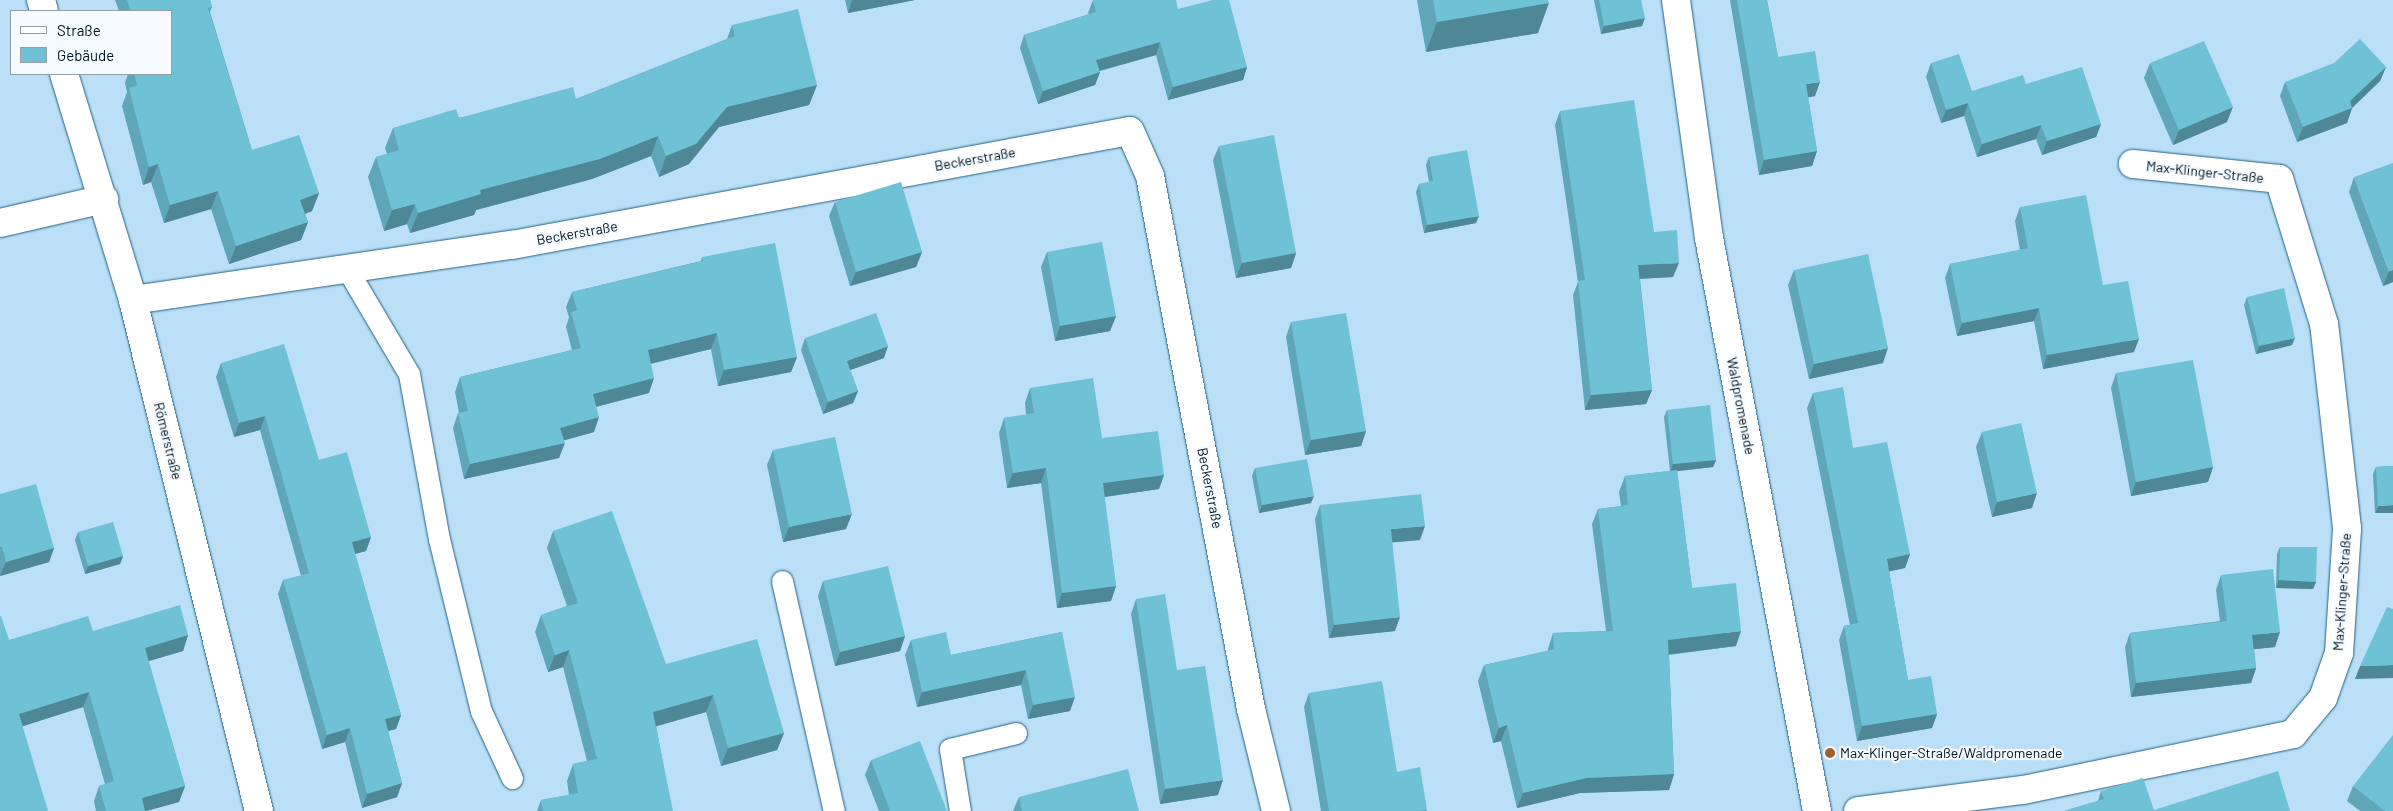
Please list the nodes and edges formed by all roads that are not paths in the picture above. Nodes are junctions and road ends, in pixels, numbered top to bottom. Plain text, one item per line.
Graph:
1 (1676, 0) edge
2 (64, 75) edge
3 (2133, 164) dead end
4 (104, 199) junction
5 (0, 224) edge
6 (347, 269) junction
7 (133, 300) junction
8 (782, 581) dead end
9 (1016, 733) dead end
10 (512, 778) dead end
11 (259, 811) edge
12 (834, 811) edge
13 (960, 811) edge
14 (1276, 811) edge
15 (1817, 811) edge
16 (1858, 811) edge

1 - 15 street, Waldpromenade
2 - 4 street, Römerstraße
3 - 16 street, Max-Klinger-Straße
4 - 5 street
4 - 7 street, Römerstraße
6 - 7 street, Beckerstraße
6 - 10 lane
6 - 14 street, Beckerstraße
7 - 11 street, Römerstraße
8 - 12 lane
9 - 13 lane

